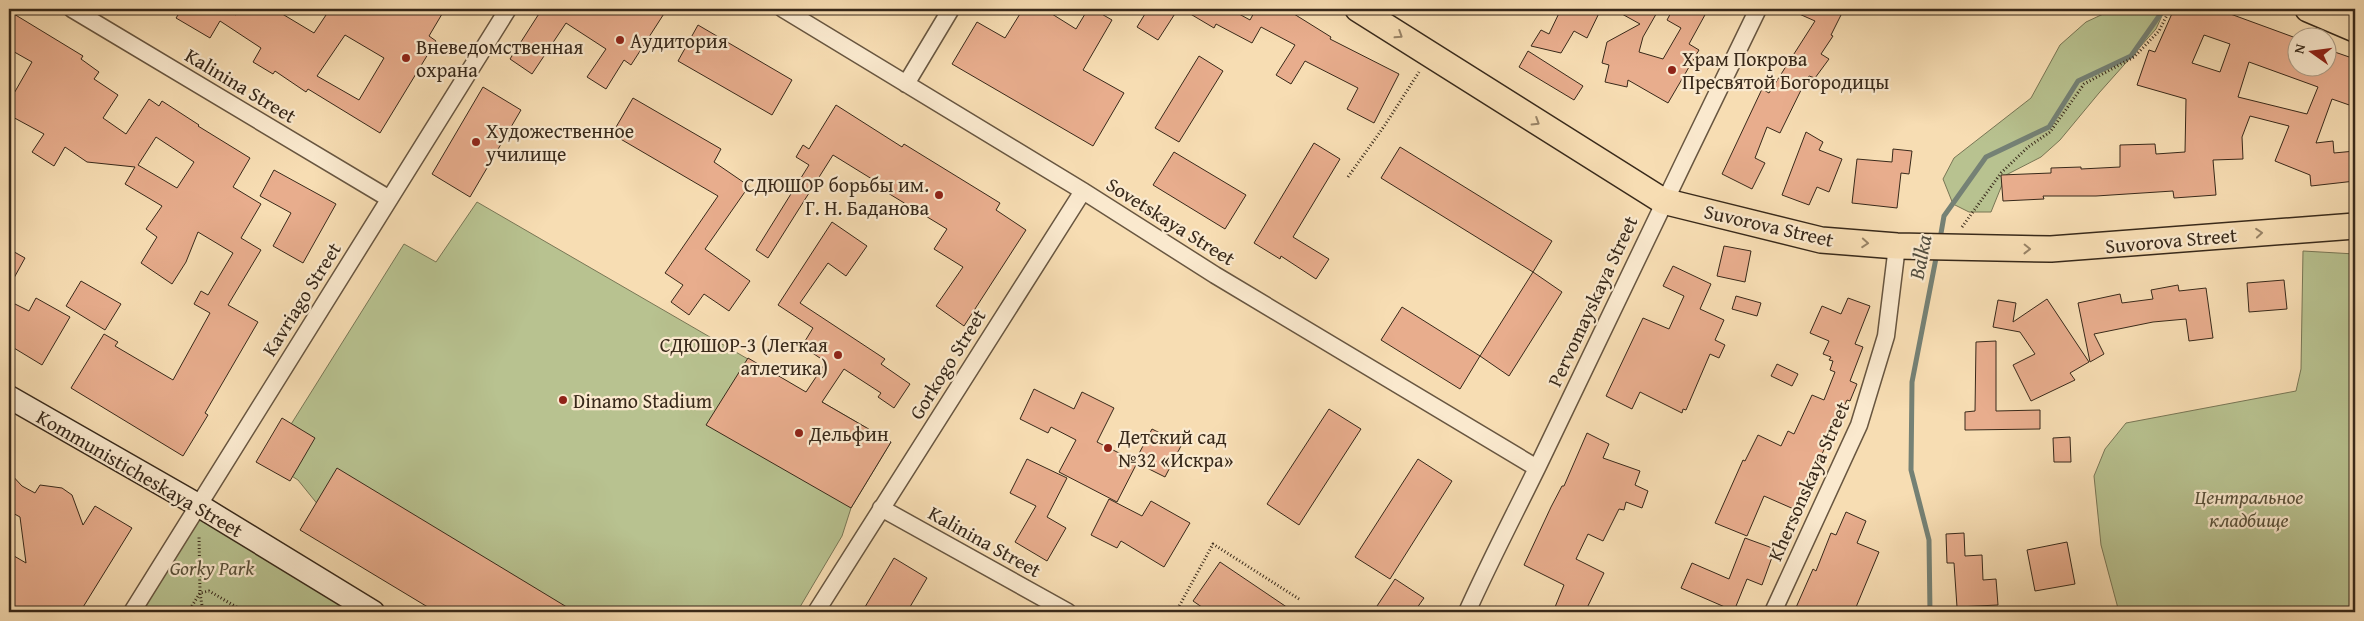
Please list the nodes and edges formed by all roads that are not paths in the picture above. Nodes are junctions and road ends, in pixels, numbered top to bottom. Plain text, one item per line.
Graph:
1 (72, 9) edge
2 (508, 9) edge
3 (783, 9) edge
4 (951, 9) edge
5 (1358, 9) edge
6 (1758, 9) edge
7 (2308, 9) edge
8 (2355, 29) edge
9 (906, 84) junction
10 (1083, 191) junction
11 (388, 198) junction
12 (1663, 201) junction
13 (2355, 226) edge
14 (1897, 246) junction
15 (9, 397) edge
16 (1537, 468) junction
17 (198, 506) junction
18 (881, 508) junction
19 (132, 612) edge
20 (373, 612) edge
21 (816, 612) edge
22 (1068, 612) edge
23 (1467, 612) edge
24 (1773, 612) edge

1 - 11 street, Kalinina Street
2 - 11 street, Kavriago Street
3 - 9 street, Sovetskaya Street
4 - 9 street
5 -> 12 main road, Suvorova Street
6 - 12 street, Pervomayskaya Street
7 - 8 main road
9 - 10 street, Sovetskaya Street
10 - 16 street, Sovetskaya Street
10 - 18 street, Gorkogo Street
11 - 17 street, Kavriago Street
12 -> 14 main road, Suvorova Street
12 - 16 street, Pervomayskaya Street
14 -> 13 main road, Suvorova Street
14 - 24 street, Khersonskaya Street
15 - 17 main road, Kommunisticheskaya Street
16 - 23 street, Pervomayskaya Street
17 - 19 street, Kavriago Street
17 - 20 main road, Kommunisticheskaya Street
18 - 21 street, Gorkogo Street
18 - 22 street, Kalinina Street

